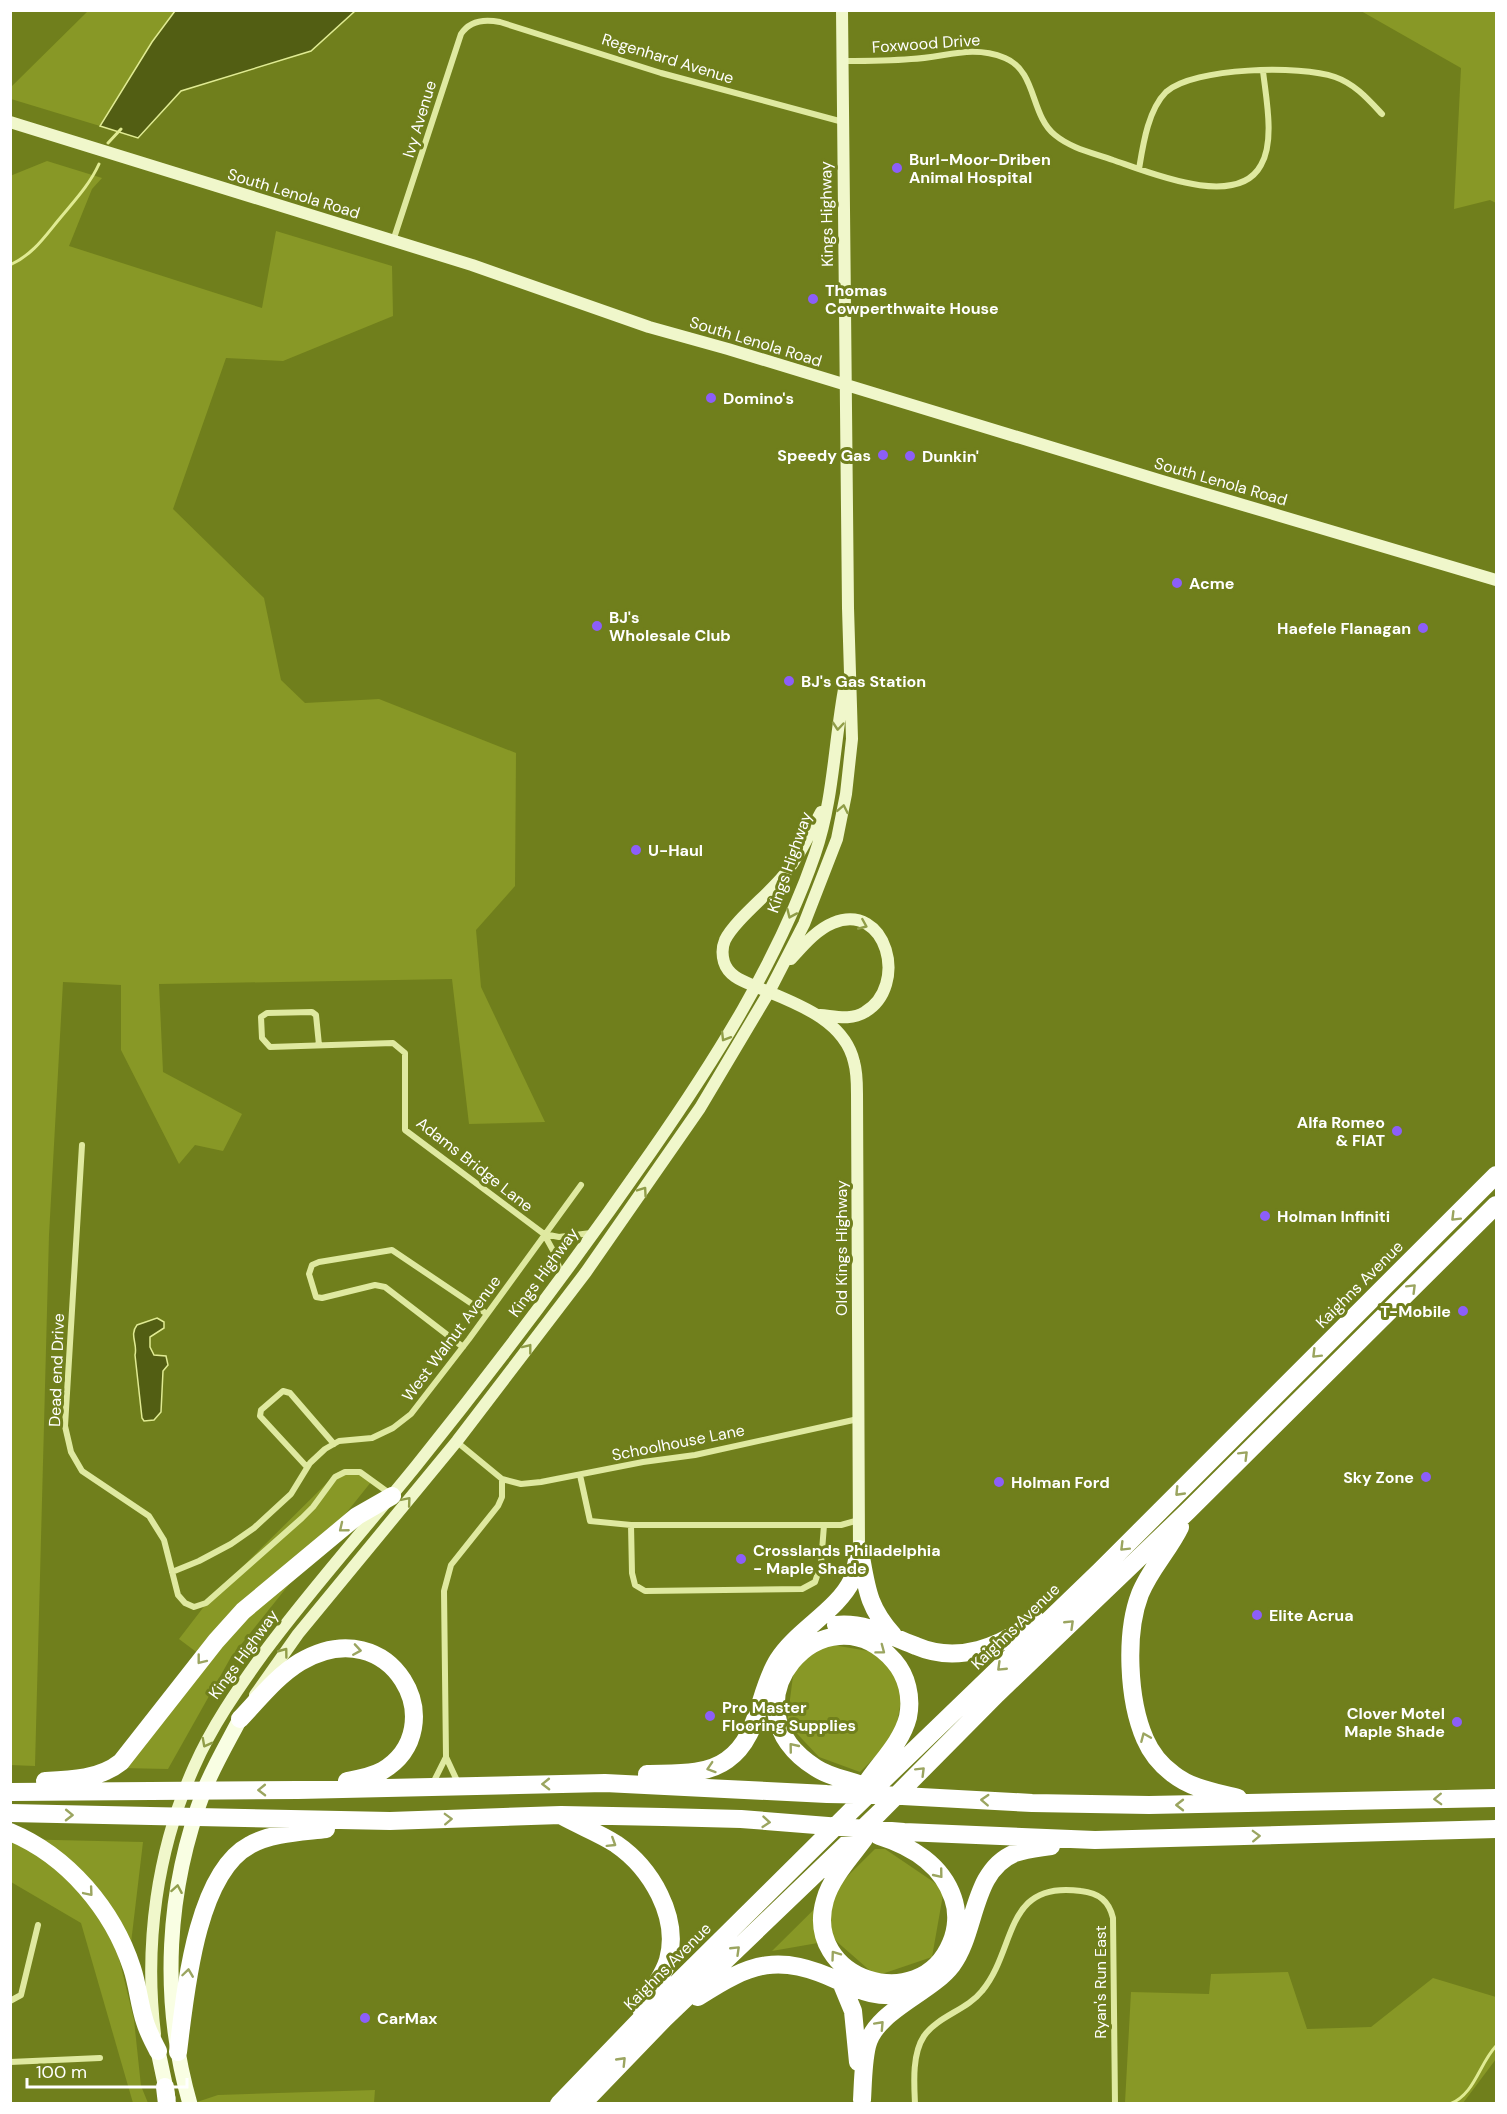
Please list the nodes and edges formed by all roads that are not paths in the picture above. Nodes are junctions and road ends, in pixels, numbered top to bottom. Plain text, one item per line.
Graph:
1 (842, 10) edge
2 (486, 21) joint
3 (842, 61) junction
4 (1263, 71) junction
5 (1382, 114) dead end
6 (10, 122) edge
7 (843, 122) junction
8 (1139, 169) junction
9 (393, 241) junction
10 (845, 385) junction
11 (1497, 580) edge
12 (849, 668) junction
13 (829, 798) junction
14 (782, 969) junction
15 (754, 986) junction
16 (769, 993) junction
17 (815, 1015) junction
18 (319, 1045) junction
19 (82, 1145) dead end
20 (1497, 1175) edge
21 (581, 1185) dead end
22 (1497, 1205) edge
23 (595, 1233) junction
24 (544, 1234) junction
25 (562, 1278) junction
26 (487, 1314) junction
27 (463, 1347) junction
28 (859, 1419) junction
29 (457, 1442) junction
30 (334, 1444) junction
31 (307, 1467) junction
32 (580, 1475) junction
33 (502, 1479) junction
34 (392, 1496) junction
35 (1188, 1511) junction
36 (859, 1520) junction
37 (631, 1525) junction
38 (824, 1525) junction
39 (859, 1549) junction
40 (172, 1572) junction
41 (1088, 1582) junction
42 (894, 1636) junction
43 (798, 1637) junction
44 (240, 1719) junction
45 (446, 1757) junction
46 (10, 1783) edge
47 (605, 1783) junction
48 (459, 1785) junction
49 (432, 1786) junction
50 (298, 1790) junction
51 (10, 1792) edge
52 (884, 1795) junction
53 (1497, 1798) edge
54 (1263, 1804) junction
55 (10, 1813) edge
56 (879, 1813) junction
57 (561, 1815) junction
58 (852, 1820) junction
59 (390, 1821) junction
60 (1497, 1829) edge
61 (10, 1832) edge
62 (898, 1836) junction
63 (1095, 1840) junction
64 (38, 1925) dead end
65 (841, 1982) junction
66 (930, 1986) junction
67 (10, 2001) edge
68 (664, 2019) junction
69 (639, 2020) junction
70 (158, 2051) junction
71 (178, 2052) junction
72 (100, 2058) dead end
73 (10, 2062) edge
74 (167, 2098) edge
75 (862, 2102) edge
76 (190, 2103) edge
77 (559, 2103) edge
78 (582, 2103) edge
79 (915, 2103) edge
80 (1115, 2103) edge

1 - 3 main road, Kings Highway
2 - 7 street, Regenhard Avenue
2 - 9 street, Ivy Avenue
3 - 7 main road, Kings Highway
3 - 8 street, Foxwood Drive
4 - 5 street
4 - 8 street
4 - 8 street, Foxwood Drive
6 - 9 main road, South Lenola Road
7 - 10 main road, Kings Highway
9 - 10 main road, South Lenola Road
10 - 11 main road, South Lenola Road
10 - 12 main road, Kings Highway
12 -> 13 main road, Kings Highway
14 -> 12 main road, Kings Highway
13 -> 15 main road, Kings Highway
13 - 15 main road, Old Kings Highway
14 - 16 main road
14 -> 17 main road
15 - 16 main road, Old Kings Highway
15 -> 23 main road, Kings Highway
16 - 17 main road, Old Kings Highway
29 -> 16 main road, Kings Highway
17 - 28 main road, Old Kings Highway
18 - 18 street, Adams Bridge Lane
18 - 24 street, Adams Bridge Lane
19 - 40 street, Dead end Drive
20 -> 41 highway, Kaighns Avenue
21 - 24 street, West Walnut Avenue
35 -> 22 highway
23 - 24 street
23 - 25 main road, Kings Highway
24 - 25 street, Adams Bridge Lane
24 - 26 street, West Walnut Avenue
25 - 34 main road, Kings Highway
26 - 27 street, West Walnut Avenue
26 - 27 street
27 - 30 street, West Walnut Avenue
28 - 32 street, Schoolhouse Lane
28 - 36 main road, Old Kings Highway
29 - 33 street
44 -> 29 main road, Kings Highway
30 - 31 street, West Walnut Avenue
30 - 31 street
31 - 40 street, West Walnut Avenue
32 - 33 street, Schoolhouse Lane
32 - 37 street
33 - 45 street
34 - 40 street, Dead end Drive
34 -> 46 highway
34 -> 70 main road, Kings Highway
54 -> 35 highway
56 -> 35 highway
36 - 38 street
36 - 39 main road, Old Kings Highway
37 - 38 street
37 - 38 street
39 - 42 highway
39 - 43 highway
41 - 42 highway
41 -> 58 highway, Kaighns Avenue
42 - 43 highway
43 -> 47 highway
44 -> 50 highway
71 -> 44 main road, Kings Highway
45 - 48 street
45 - 49 street
47 -> 48 highway
47 - 52 highway
48 - 49 highway
49 - 50 highway
50 -> 51 highway
54 -> 52 highway
52 -> 58 highway
53 -> 54 highway
55 -> 59 highway
62 -> 56 highway
68 -> 56 highway
57 -> 58 highway
59 -> 57 highway
57 -> 69 highway
58 - 62 highway
58 - 69 highway, Kaighns Avenue
71 -> 59 highway
63 -> 60 highway
61 -> 70 highway
62 - 63 highway
63 - 66 highway
64 - 67 street
65 - 66 highway
65 - 68 highway
65 - 75 highway
75 -> 66 highway
78 -> 68 highway
69 - 77 highway, Kaighns Avenue
70 - 74 main road
71 - 76 main road, Kings Highway
72 - 73 street
79 - 80 street, Ryan's Run East

